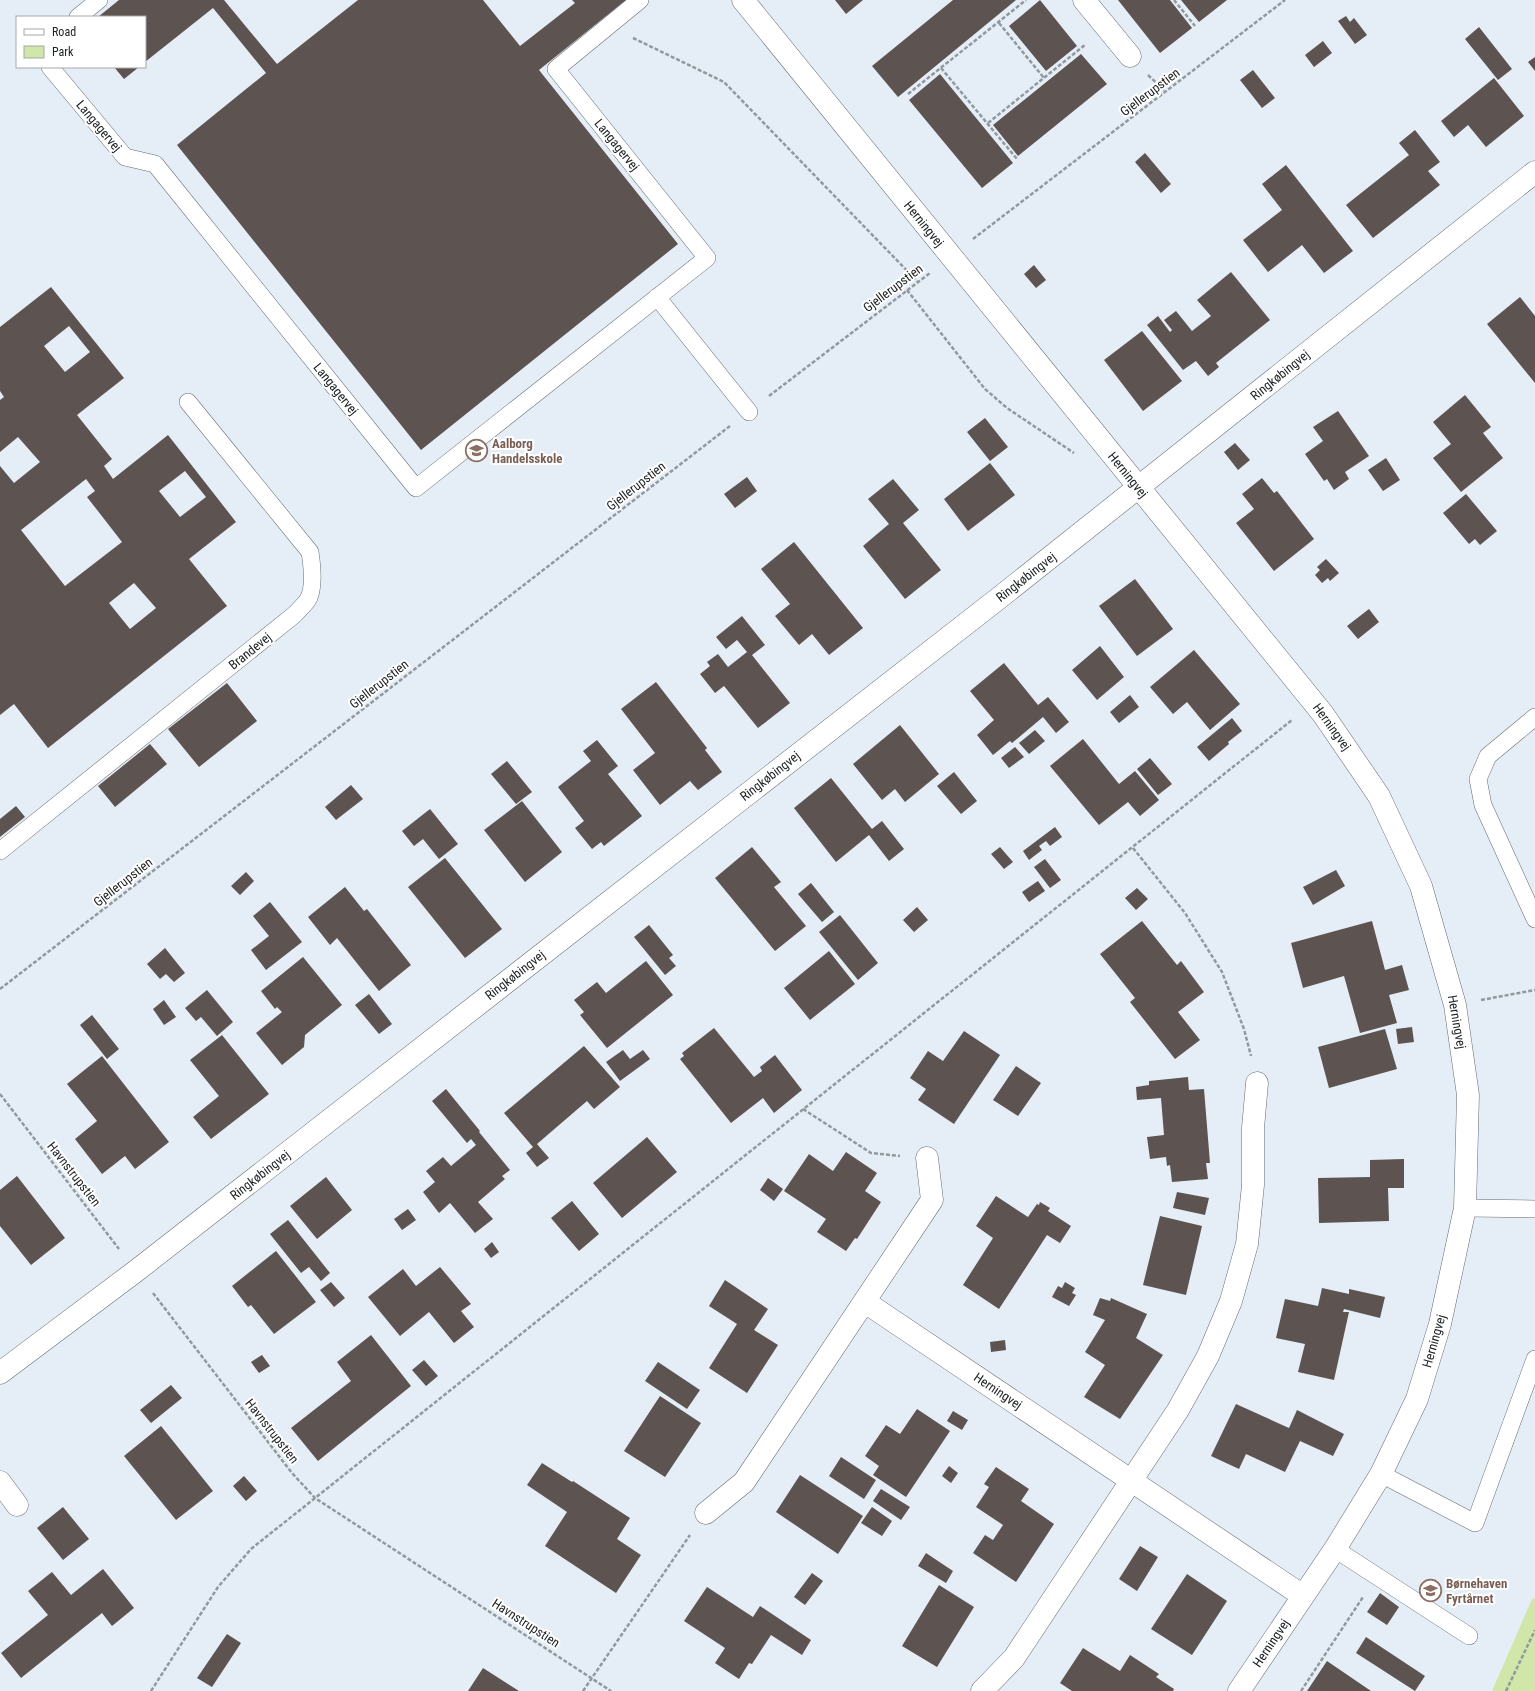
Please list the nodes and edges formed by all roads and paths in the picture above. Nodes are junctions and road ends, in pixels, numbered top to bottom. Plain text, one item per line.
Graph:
1 (99, 0) edge
2 (640, 0) edge
3 (743, 0) edge
4 (1026, 0) edge
5 (1084, 0) edge
6 (1174, 0) edge
7 (1285, 0) edge
8 (79, 16) edge
9 (998, 22) junction
10 (608, 26) junction
11 (1195, 26) dead end
12 (1106, 27) junction
13 (1130, 56) dead end
14 (51, 68) edge
15 (941, 68) junction
16 (1044, 78) junction
17 (908, 94) dead end
18 (988, 123) junction
19 (1017, 159) dead end
20 (1535, 172) edge
21 (950, 257) junction
22 (918, 282) junction
23 (908, 290) junction
24 (658, 297) junction
25 (188, 402) dead end
26 (749, 412) junction
27 (1075, 454) dead end
28 (1139, 488) junction
29 (1288, 715) dead end
30 (1535, 717) edge
31 (1133, 848) junction
32 (0, 851) edge
33 (1535, 919) edge
34 (0, 989) edge
35 (1535, 990) edge
36 (1488, 998) dead end
37 (1257, 1083) joint
38 (0, 1094) edge
39 (803, 1109) junction
40 (927, 1158) joint
41 (1465, 1208) junction
42 (1535, 1209) edge
43 (136, 1271) junction
44 (865, 1302) junction
45 (1535, 1359) edge
46 (0, 1373) edge
47 (1381, 1474) junction
48 (1132, 1480) junction
49 (0, 1482) edge
50 (315, 1498) junction
51 (17, 1505) dead end
52 (706, 1513) joint
53 (1335, 1549) junction
54 (1377, 1576) junction
55 (1303, 1596) junction
56 (1535, 1630) edge
57 (1469, 1636) dead end
58 (591, 1678) junction
59 (152, 1691) edge
60 (583, 1691) edge
61 (611, 1691) edge
62 (982, 1691) edge
63 (1239, 1691) edge
64 (1301, 1691) edge
65 (1506, 1691) edge

1 - 8 lane
2 - 10 lane, Langagervej
3 - 21 street, Herningvej
4 - 9 path
5 - 12 street
6 - 11 path
7 - 21 path, Gjellerupstien
9 - 15 path
9 - 16 path
10 - 22 path
10 - 24 lane, Langagervej
12 - 13 street
12 - 16 path
14 - 24 lane, Langagervej
15 - 17 path
15 - 18 path
16 - 18 path
18 - 19 path
20 - 28 street, Ringkøbingvej
21 - 22 path, Gjellerupstien
21 - 28 street, Herningvej
22 - 23 path, Gjellerupstien
23 - 26 path, Gjellerupstien
23 - 27 path
24 - 26 lane
25 - 32 lane, Brandevej
26 - 34 path, Gjellerupstien
28 - 41 street, Herningvej
28 - 43 street, Ringkøbingvej
29 - 31 path
30 - 33 lane
31 - 37 path
31 - 39 path
35 - 36 path
37 - 48 street
38 - 43 path, Havnstrupstien
39 - 40 path
39 - 50 path
40 - 44 street
41 - 42 lane
41 - 47 street, Herningvej
43 - 46 street, Ringkøbingvej
43 - 50 path, Havnstrupstien
44 - 48 street, Herningvej
44 - 52 street
45 - 47 lane
47 - 53 street, Herningvej
48 - 55 street, Herningvej
48 - 62 street
49 - 51 street
50 - 58 path, Havnstrupstien
50 - 59 path
52 - 58 path
53 - 54 lane
53 - 55 street, Herningvej
54 - 57 lane
54 - 64 path
55 - 63 street, Herningvej
56 - 65 path
58 - 60 path
58 - 61 path, Havnstrupstien

